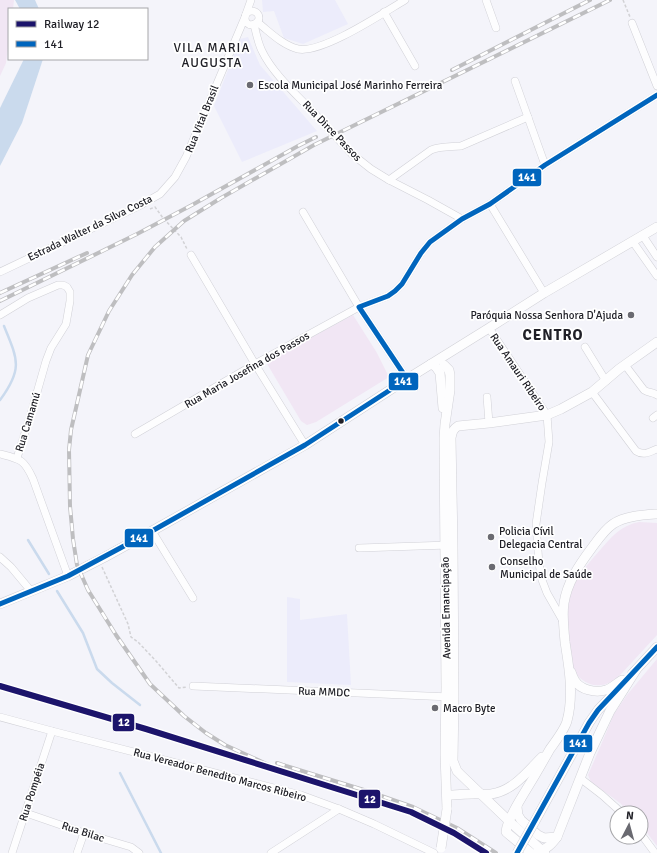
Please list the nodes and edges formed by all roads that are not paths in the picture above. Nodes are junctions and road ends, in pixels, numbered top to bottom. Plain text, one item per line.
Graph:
1 (251, 0) edge
2 (255, 0) edge
3 (405, 0) edge
4 (486, 0) edge
5 (256, 12) junction
6 (384, 12) junction
7 (246, 15) junction
8 (632, 23) road end
9 (254, 24) junction
10 (496, 28) dead end
11 (236, 38) junction
12 (414, 66) dead end
13 (515, 81) dead end
14 (657, 86) edge
15 (657, 95) edge
16 (528, 118) junction
17 (545, 165) junction
18 (175, 177) joint
19 (389, 180) junction
20 (490, 204) junction
21 (302, 212) dead end
22 (462, 219) junction
23 (657, 227) edge
24 (643, 236) junction
25 (633, 242) junction
26 (191, 255) road end
27 (657, 257) edge
28 (0, 272) edge
29 (657, 276) edge
30 (544, 293) junction
31 (359, 307) junction
32 (0, 315) edge
33 (489, 328) junction
34 (657, 342) edge
35 (585, 347) dead end
36 (451, 352) junction
37 (255, 364) junction
38 (431, 364) junction
39 (444, 365) junction
40 (625, 365) junction
41 (407, 379) junction
42 (606, 381) junction
43 (450, 390) junction
44 (592, 392) junction
45 (657, 395) edge
46 (487, 397) dead end
47 (547, 415) junction
48 (489, 423) junction
49 (445, 424) junction
50 (458, 426) junction
51 (135, 434) dead end
52 (305, 445) junction
53 (657, 449) edge
54 (0, 454) edge
55 (17, 458) junction
56 (657, 514) edge
57 (639, 515) junction
58 (657, 518) edge
59 (152, 531) junction
60 (449, 545) junction
61 (359, 548) dead end
62 (0, 556) edge
63 (68, 576) junction
64 (31, 591) junction
65 (193, 598) dead end
66 (0, 604) edge
67 (563, 621) junction
68 (657, 647) edge
69 (569, 668) junction
70 (636, 670) junction
71 (193, 686) road end
72 (450, 697) junction
73 (0, 717) edge
74 (52, 731) junction
75 (549, 751) junction
76 (580, 778) junction
77 (447, 795) junction
78 (482, 795) junction
79 (613, 805) edge
80 (517, 807) junction
81 (339, 809) junction
82 (26, 814) junction
83 (509, 821) junction
84 (84, 833) junction
85 (557, 837) junction
86 (649, 845) edge
87 (438, 851) edge
88 (544, 852) edge
89 (12, 853) edge
90 (77, 853) edge
91 (139, 853) edge
92 (271, 853) edge
93 (517, 853) edge
94 (531, 853) edge
95 (655, 853) edge

1 - 7 street, Rua Vital Brasil
2 - 5 street
3 - 6 street
4 - 10 street
5 - 7 street
5 - 9 street
6 - 9 street
6 - 12 street
7 - 9 street
7 - 11 street, Rua Vital Brasil
8 - 14 street
9 - 11 street, Rua Vital Brasil
9 - 19 street, Rua Dirce Passos, bridge
11 - 18 street, Rua Vital Brasil
13 - 16 street
15 - 17 street, Rua Maria Josefina dos Passos
16 - 17 street
16 - 19 street
17 - 20 street, Rua Maria Josefina dos Passos
18 - 28 street, Estrada Walter da Silva Costa
19 - 22 street, Rua Dirce Passos
20 - 22 street, Rua Maria Josefina dos Passos
20 - 30 street
21 - 31 street
22 - 31 street, Rua Maria Josefina dos Passos
23 - 24 main road
24 - 25 main road
24 - 27 street
25 - 29 street
25 - 30 main road
26 - 37 street
30 - 33 main road
31 - 37 street, Rua Maria Josefina dos Passos
31 - 41 street
32 - 55 street, Rua Camamú
33 - 36 main road
33 - 47 street, Rua Amauri Ribeiro
34 - 40 main road
35 - 42 street
36 - 38 main road
36 - 39 main road
37 - 51 street, Rua Maria Josefina dos Passos
37 - 52 street
38 - 39 main road
38 - 41 main road
38 - 49 main road
39 - 43 main road, Avenida Emancipação
40 - 42 main road
40 - 45 street
41 - 52 main road
42 - 44 main road
43 - 49 main road, Avenida Emancipação
43 - 50 main road
44 - 47 main road
44 - 53 street
46 - 48 street
47 - 48 main road
47 - 67 street
48 - 50 main road
49 - 60 main road, Avenida Emancipação
50 - 60 main road, Avenida Emancipação
52 - 59 main road
54 - 55 street
55 - 63 street, Rua Camamú
56 - 57 main road
57 - 58 main road
57 - 67 main road
59 - 63 main road
59 - 65 street
60 - 61 street
60 - 72 main road, Avenida Emancipação
62 - 64 street
63 - 64 main road
64 - 66 main road
67 - 69 main road
68 - 70 main road
69 - 70 main road
69 - 75 main road
70 - 76 main road
70 - 93 main road, bridge
71 - 72 street, Rua MMDC
72 - 77 main road, Avenida Emancipação
72 - 78 main road, Avenida Emancipação
73 - 74 street, Rua Vereador Benedito Marcos Ribeiro
74 - 81 street, Rua Vereador Benedito Marcos Ribeiro
74 - 82 street, Rua Pompéia
75 - 78 main road
75 - 80 main road
76 - 79 street
76 - 85 main road
77 - 78 main road
77 - 87 main road, Avenida Emancipação, bridge
78 - 83 main road
80 - 83 main road
80 - 85 main road
81 - 87 street, Rua Vereador Benedito Marcos Ribeiro
81 - 92 street
82 - 84 street, Rua Bilac
82 - 89 street, Rua Pompéia
83 - 88 main road
83 - 94 main road
84 - 90 street
84 - 91 street, Rua Bilac
85 - 88 main road
86 - 95 street
88 - 94 main road

